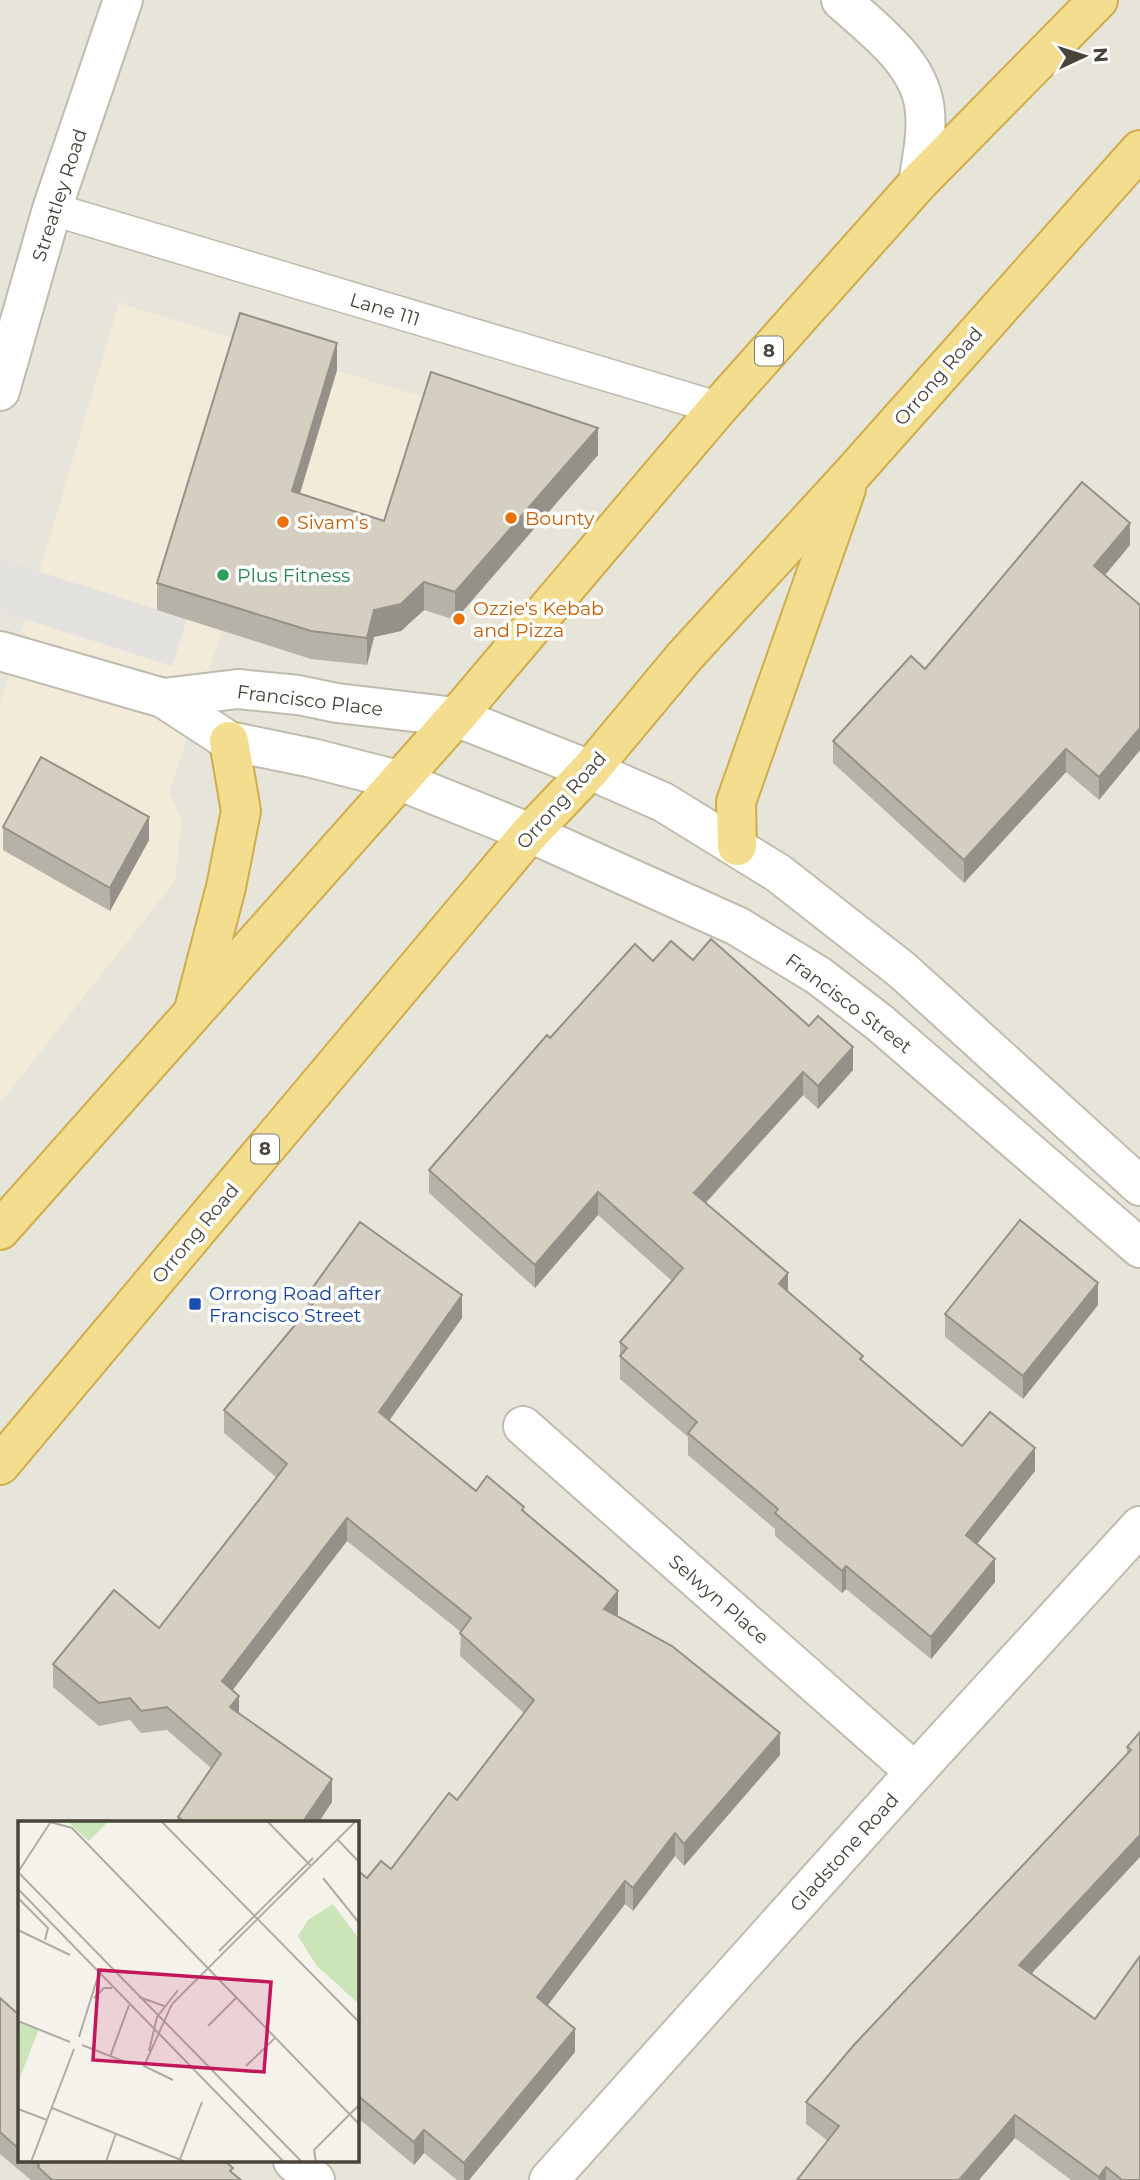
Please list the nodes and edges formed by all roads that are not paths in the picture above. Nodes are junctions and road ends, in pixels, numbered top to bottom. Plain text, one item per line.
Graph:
1 (123, 0) edge
2 (841, 0) edge
3 (1098, 0) edge
4 (1140, 150) edge
5 (918, 183) junction
6 (52, 209) junction
7 (0, 391) edge
8 (718, 408) junction
9 (852, 474) junction
10 (0, 651) edge
11 (163, 698) junction
12 (456, 717) junction
13 (229, 741) junction
14 (590, 769) junction
15 (398, 780) junction
16 (530, 833) junction
17 (737, 846) junction
18 (194, 1012) junction
19 (1140, 1186) edge
20 (0, 1230) edge
21 (1140, 1248) edge
22 (523, 1426) dead end
23 (0, 1465) edge
24 (1140, 1526) edge
25 (915, 1772) junction
26 (294, 2162) edge
27 (315, 2180) edge
28 (550, 2180) edge

1 - 6 street, Streatley Road
2 - 5 street
3 - 5 highway, 8
4 - 9 highway, Orrong Road / 8
5 - 8 highway, 8
6 - 7 street, Streatley Road
6 - 8 lane, Lane 111
8 - 12 highway, 8
9 - 14 highway, Orrong Road / 8
9 - 17 highway
10 - 11 street, Francisco Place
11 - 12 street, Francisco Place
11 - 13 street, Francisco Place
12 - 14 street
12 - 15 highway, 8
13 - 15 street, Francisco Place
13 - 18 highway
14 - 16 highway, Orrong Road / 8
14 - 17 street
15 - 16 street, Francisco Street
15 - 18 highway, 8
16 - 21 street, Francisco Street
16 - 23 highway, Orrong Road / 8
17 - 19 street
18 - 20 highway, 8
22 - 25 street, Selwyn Place
24 - 25 street, Gladstone Road
25 - 28 street, Gladstone Road
26 - 27 street

